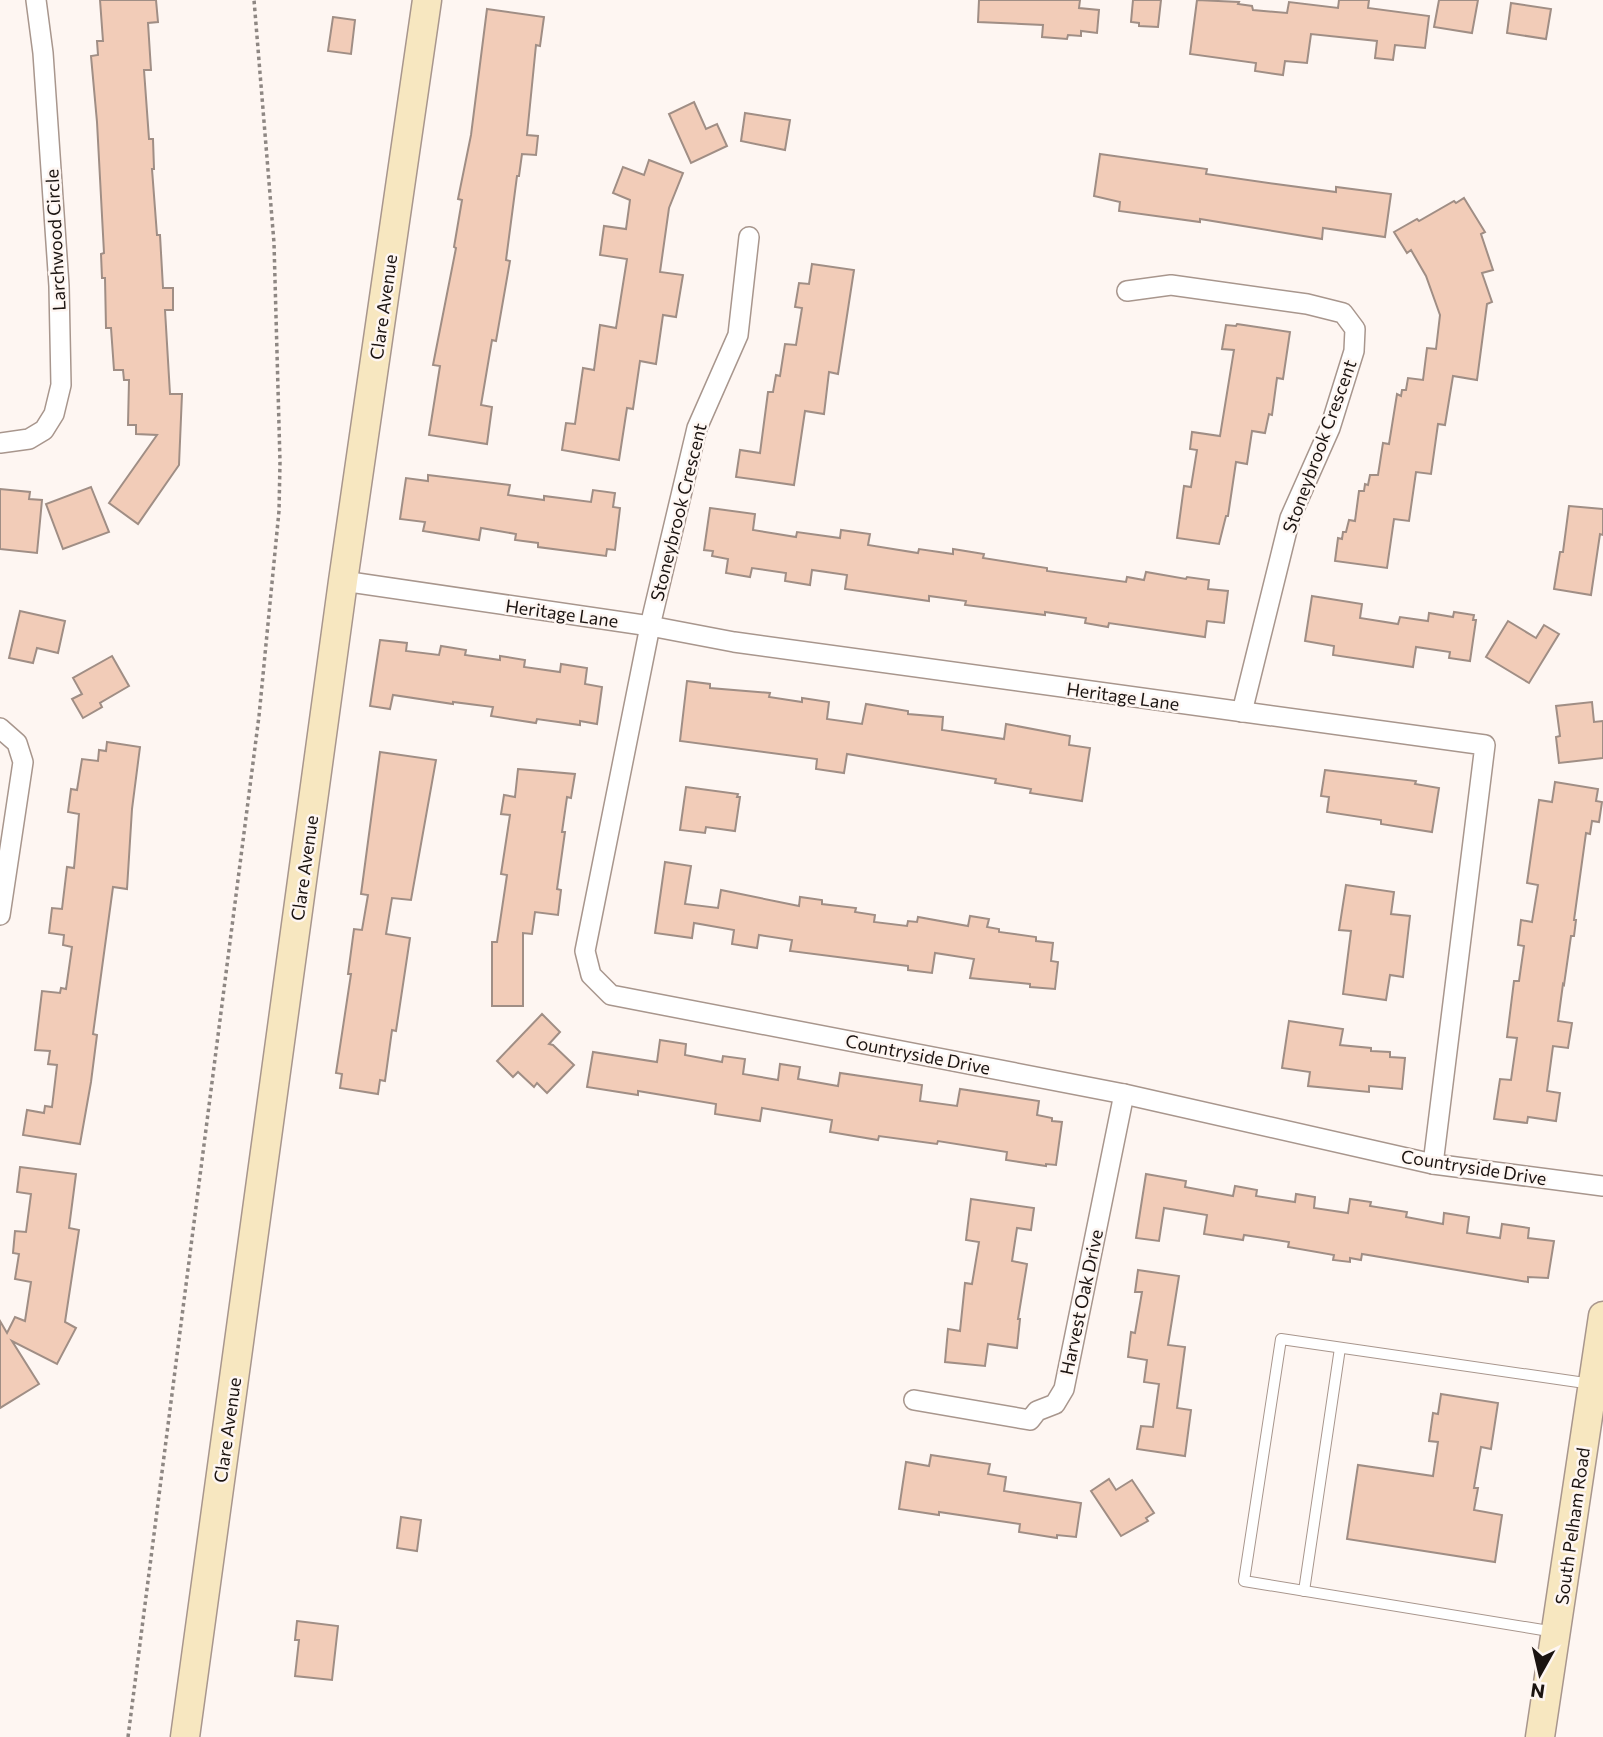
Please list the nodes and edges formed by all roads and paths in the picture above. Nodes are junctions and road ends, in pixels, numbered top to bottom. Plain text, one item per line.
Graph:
1 (36, 0) edge
2 (254, 0) edge
3 (427, 0) edge
4 (749, 237) dead end
5 (1127, 291) dead end
6 (0, 443) edge
7 (344, 581) junction
8 (650, 626) junction
9 (1242, 712) junction
10 (0, 728) edge
11 (0, 915) edge
12 (1124, 1094) junction
13 (1433, 1164) junction
14 (1603, 1186) edge
15 (1603, 1316) edge
16 (1340, 1348) junction
17 (1593, 1384) junction
18 (914, 1400) dead end
19 (1304, 1591) junction
20 (1556, 1632) junction
21 (128, 1737) edge
22 (185, 1737) edge
23 (1540, 1737) edge

1 - 6 street, Larchwood Circle
2 - 21 path
3 - 7 street, Clare Avenue
4 - 8 street, Stoneybrook Crescent
5 - 9 street, Stoneybrook Crescent
7 - 8 street, Heritage Lane
7 - 22 street, Clare Avenue
8 - 9 street, Heritage Lane
8 - 12 street, Countryside Drive
9 - 13 street, Heritage Lane
10 - 11 street
12 - 13 street, Countryside Drive
12 - 18 street, Harvest Oak Drive
13 - 14 street, Countryside Drive
15 - 17 street, South Pelham Road
16 - 17 lane
16 - 19 lane
16 - 19 lane
17 - 20 street, South Pelham Road
19 - 20 lane
20 - 23 street, South Pelham Road

